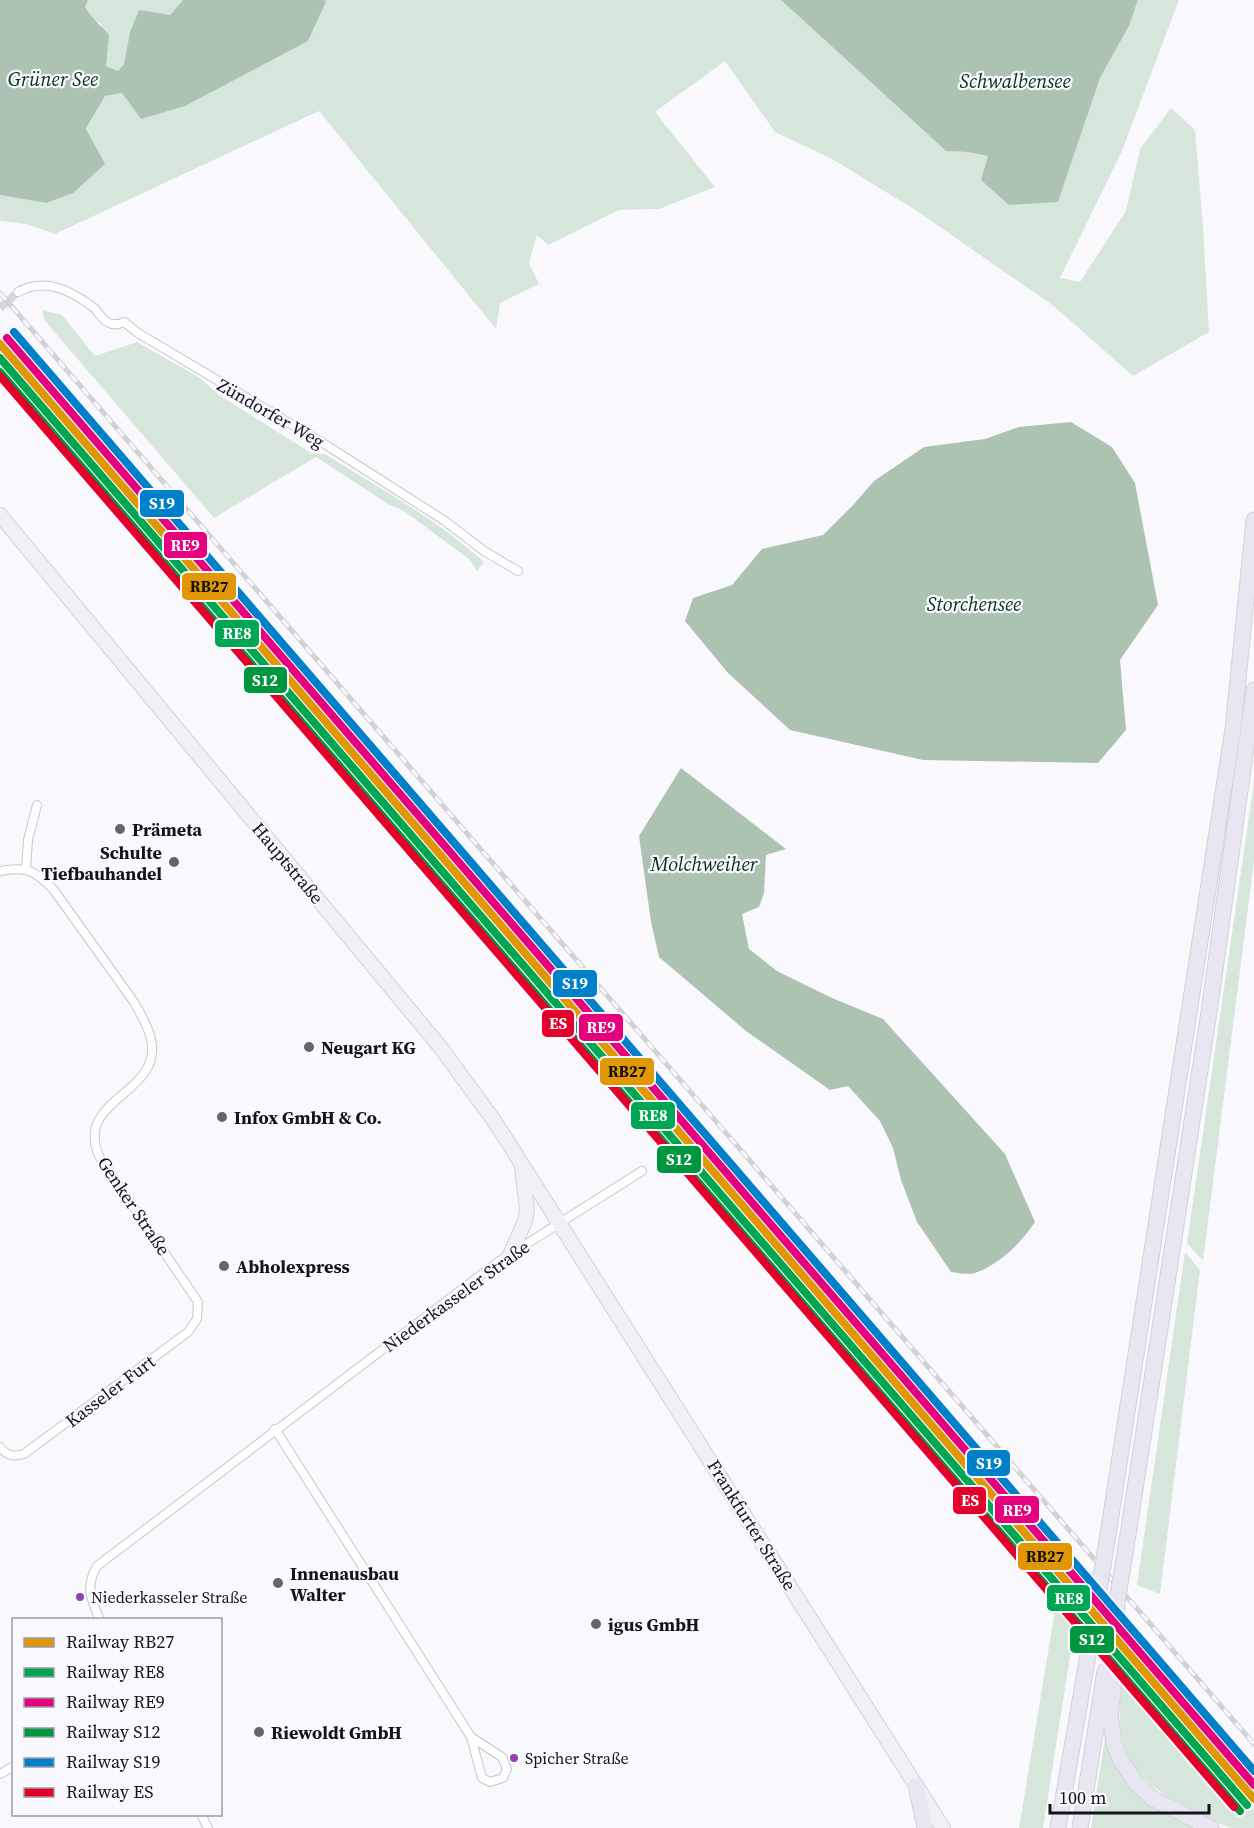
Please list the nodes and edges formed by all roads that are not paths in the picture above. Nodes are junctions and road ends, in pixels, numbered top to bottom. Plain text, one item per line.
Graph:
1 (18, 292) tunnel mouth
2 (0, 515) edge
3 (1254, 519) edge
4 (518, 571) dead end
5 (1254, 690) edge
6 (37, 805) dead end
7 (26, 869) junction
8 (0, 871) edge
9 (521, 1161) junction
10 (642, 1171) dead end
11 (559, 1223) junction
12 (510, 1255) junction
13 (198, 1315) joint
14 (275, 1430) junction
15 (0, 1447) edge
16 (99, 1618) edge
17 (1112, 1662) junction
18 (471, 1737) junction
19 (916, 1785) junction
20 (925, 1828) edge
21 (943, 1828) edge
22 (1058, 1828) edge
23 (1080, 1828) edge
24 (1211, 1828) edge

1 - 4 street, Zündorfer Weg
2 - 9 main road, Hauptstraße
3 - 22 highway, bridge
5 - 17 highway, bridge
6 - 7 street
7 - 8 street
7 - 13 street, Genker Straße
9 - 11 main road, Hauptstraße
9 - 12 main road
10 - 11 street, Niederkasseler Straße
11 - 12 street, Niederkasseler Straße
11 - 19 main road, Frankfurter Straße
12 - 14 street, Niederkasseler Straße
13 - 15 street, Kasseler Furt
14 - 16 street, Niederkasseler Straße
14 - 18 street
17 - 23 highway
17 - 24 highway
18 - 18 street
19 - 20 highway
19 - 21 main road, Frankfurter Straße

